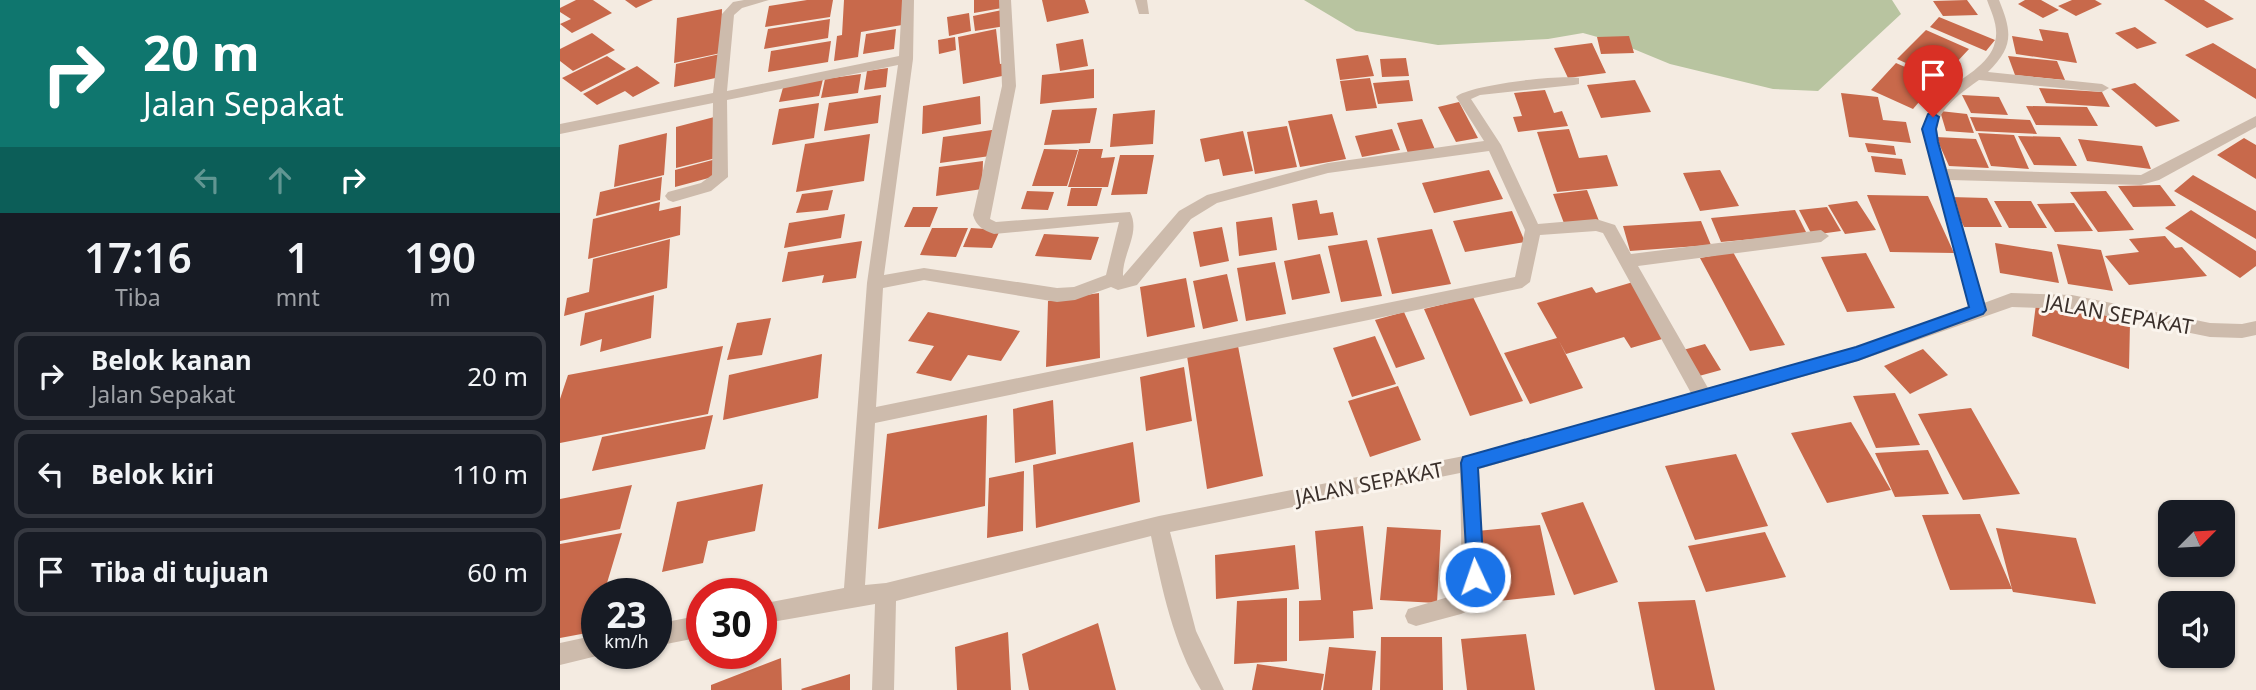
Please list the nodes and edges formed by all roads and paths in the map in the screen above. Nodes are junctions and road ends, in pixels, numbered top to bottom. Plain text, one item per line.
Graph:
1 (763, 0) edge
2 (908, 0) edge
3 (1005, 0) edge
4 (1993, 0) edge
5 (906, 59) junction
6 (1976, 75) junction
7 (1574, 81) dead end
8 (2102, 88) dead end
9 (720, 94) junction
10 (2256, 121) edge
11 (560, 128) edge
12 (1494, 145) junction
13 (1940, 173) junction
14 (673, 196) dead end
15 (1533, 230) junction
16 (1821, 236) dead end
17 (1627, 261) junction
18 (1114, 279) junction
19 (875, 283) junction
20 (1978, 310) junction
21 (2256, 328) edge
22 (1704, 399) junction
23 (867, 417) junction
24 (1469, 463) junction
25 (1159, 525) junction
26 (887, 593) junction
27 (854, 596) junction
28 (777, 611) edge
29 (1416, 616) dead end
30 (581, 649) edge
31 (560, 654) edge
32 (883, 690) edge
33 (1213, 690) edge

1 - 9 street
2 - 5 street
3 - 18 street
4 - 6 street
5 - 9 street
5 - 19 street
6 - 8 street
6 - 13 street
7 - 12 street
9 - 11 street
9 - 14 street
10 - 13 street
12 - 15 street
12 - 18 street
13 - 20 street
15 - 17 street
15 - 23 street
16 - 17 street
17 - 22 street
18 - 19 street
19 - 23 street
20 - 21 street, JALAN SEPAKAT
20 - 22 street, JALAN SEPAKAT
22 - 24 street, JALAN SEPAKAT
23 - 27 street
24 - 25 street, JALAN SEPAKAT
24 - 29 street
25 - 26 street, JALAN SEPAKAT
25 - 33 street
26 - 27 street, JALAN SEPAKAT
26 - 32 street
27 - 28 street, JALAN SEPAKAT
30 - 31 street

